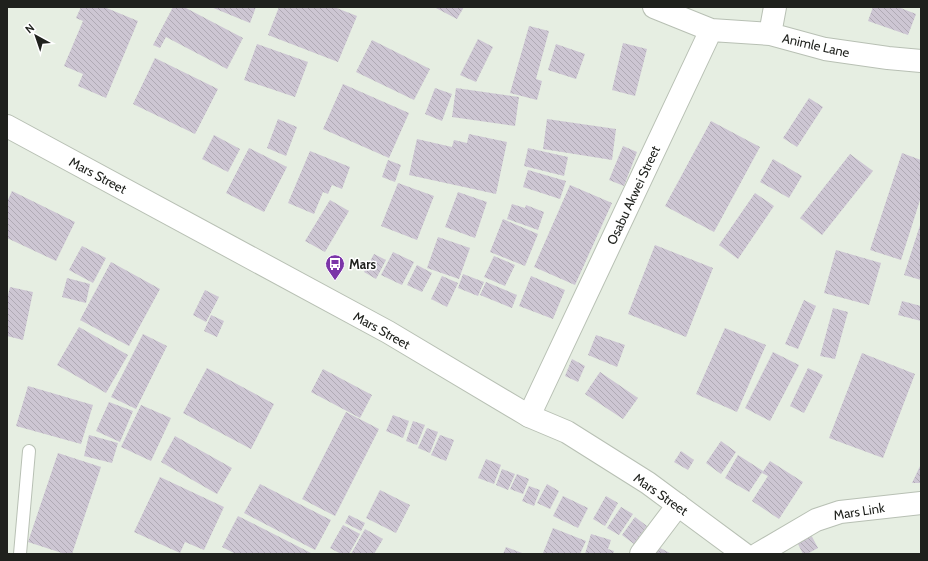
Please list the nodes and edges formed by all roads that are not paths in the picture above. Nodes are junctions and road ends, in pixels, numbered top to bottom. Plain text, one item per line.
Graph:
1 (775, 7) edge
2 (659, 8) edge
3 (711, 30) junction
4 (770, 34) junction
5 (921, 61) edge
6 (7, 126) edge
7 (529, 416) junction
8 (29, 451) dead end
9 (921, 503) edge
10 (678, 506) junction
11 (20, 554) edge
12 (641, 554) edge
13 (744, 554) edge
14 (758, 554) edge

1 - 4 street
2 - 3 street
3 - 4 street, Animle Lane
3 - 7 street, Osabu Akwei Street
4 - 5 street, Animle Lane
6 - 7 street, Mars Street
7 - 10 street, Mars Street
8 - 11 lane
9 - 14 street, Mars Link
10 - 12 street
10 - 13 street, Mars Street

